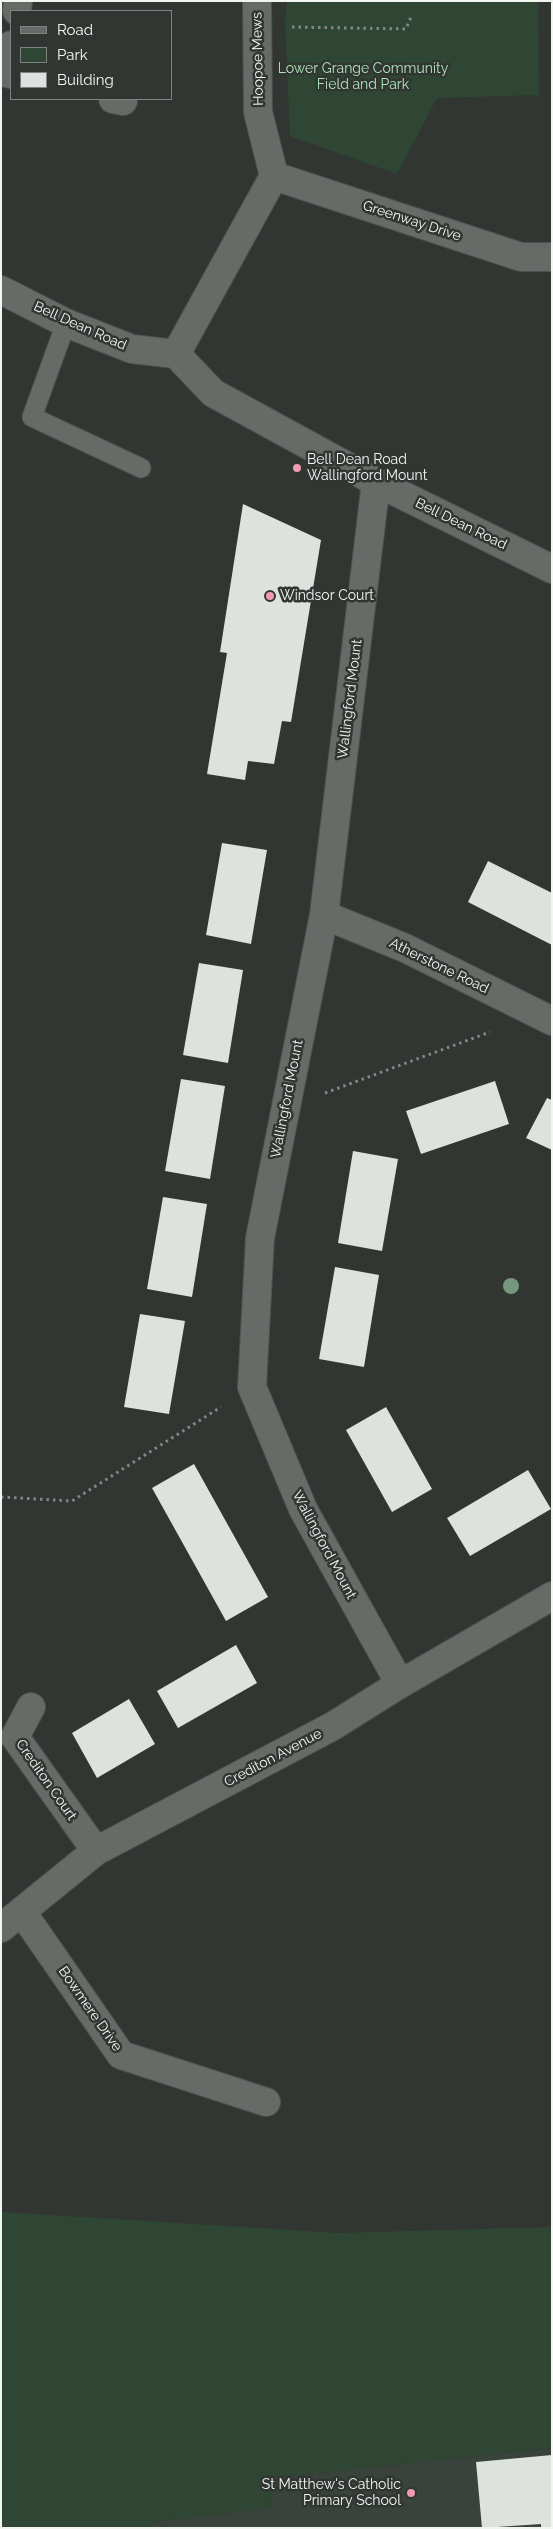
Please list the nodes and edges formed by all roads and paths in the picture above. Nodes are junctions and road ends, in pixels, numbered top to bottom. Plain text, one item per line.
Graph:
1 (257, 14) edge
2 (410, 17) dead end
3 (10, 50) edge
4 (10, 74) edge
5 (274, 176) junction
6 (552, 257) edge
7 (1, 290) edge
8 (66, 322) junction
9 (176, 354) junction
10 (141, 468) dead end
11 (376, 482) junction
12 (552, 568) edge
13 (324, 915) junction
14 (545, 1018) edge
15 (286, 1108) junction
16 (252, 1387) junction
17 (1, 1497) edge
18 (552, 1596) edge
19 (400, 1684) junction
20 (31, 1707) dead end
21 (96, 1851) junction
22 (11, 1920) edge
23 (266, 2102) dead end

1 - 2 path
1 - 5 street, Hoopoe Mews
3 - 4 street
5 - 6 street, Greenway Drive
5 - 9 street
7 - 8 street, Bell Dean Road
8 - 9 street, Bell Dean Road
8 - 10 lane
9 - 11 street, Bell Dean Road
11 - 12 street, Bell Dean Road
11 - 13 street, Wallingford Mount
13 - 14 street, Atherstone Road
13 - 15 street, Wallingford Mount
14 - 15 path
15 - 16 street, Wallingford Mount
16 - 17 path
16 - 19 street, Wallingford Mount
18 - 19 street, Crediton Avenue
19 - 21 street, Crediton Avenue
20 - 21 street, Crediton Court
21 - 22 street, Crediton Avenue
22 - 23 street, Bowmere Drive

